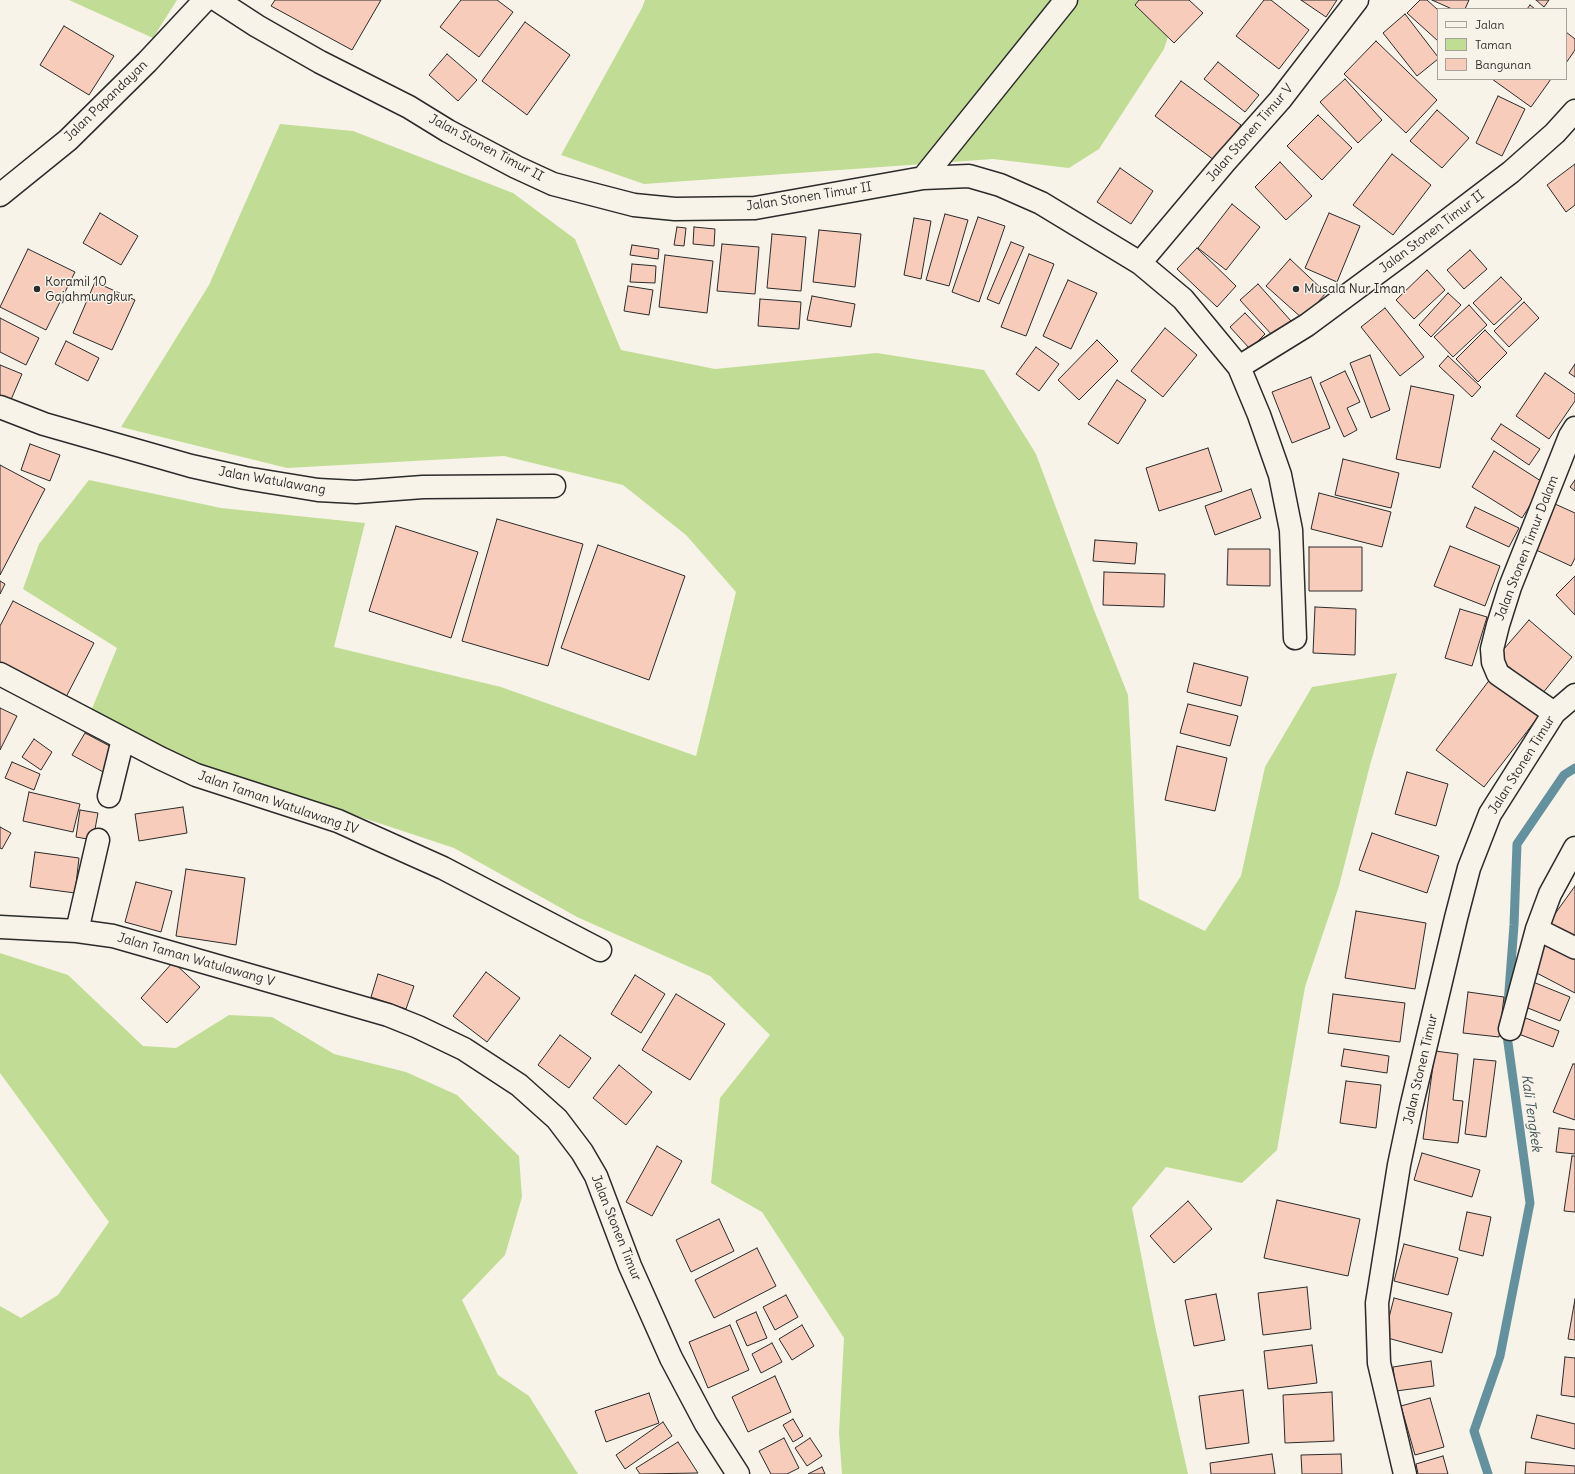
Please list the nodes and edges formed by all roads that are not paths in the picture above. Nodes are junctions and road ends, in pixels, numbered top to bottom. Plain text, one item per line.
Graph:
1 (205, 0) edge
2 (217, 0) edge
3 (1066, 0) edge
4 (1357, 0) edge
5 (1575, 111) edge
6 (923, 178) junction
7 (0, 195) edge
8 (1140, 263) junction
9 (1240, 367) junction
10 (0, 407) edge
11 (1575, 428) edge
12 (554, 486) dead end
13 (1295, 638) dead end
14 (0, 674) edge
15 (1575, 695) edge
16 (1554, 713) junction
17 (123, 739) junction
18 (109, 796) dead end
19 (98, 840) dead end
20 (1575, 848) edge
21 (0, 927) edge
22 (1537, 929) junction
23 (77, 931) junction
24 (1575, 948) edge
25 (600, 950) dead end
26 (388, 1015) joint
27 (1510, 1029) dead end
28 (738, 1474) edge
29 (1405, 1474) edge

1 - 7 street, Jalan Papandayan
2 - 6 street, Jalan Stonen Timur II
3 - 6 street
4 - 8 street, Jalan Stonen Timur V
5 - 9 street, Jalan Stonen Timur II
6 - 8 street, Jalan Stonen Timur II
8 - 9 street, Jalan Stonen Timur II
9 - 13 street, Jalan Stonen Timur II
10 - 12 street, Jalan Watulawang
11 - 16 street, Jalan Stonen Timur Dalam
14 - 17 street, Jalan Taman Watulawang IV
15 - 16 street, Jalan Stonen Timur
16 - 29 street, Jalan Stonen Timur
17 - 18 street
17 - 25 street, Jalan Taman Watulawang IV
19 - 23 street
20 - 22 street
21 - 23 street, Jalan Taman Watulawang V
22 - 24 street
22 - 27 street
23 - 26 street, Jalan Taman Watulawang V
26 - 28 street, Jalan Stonen Timur

